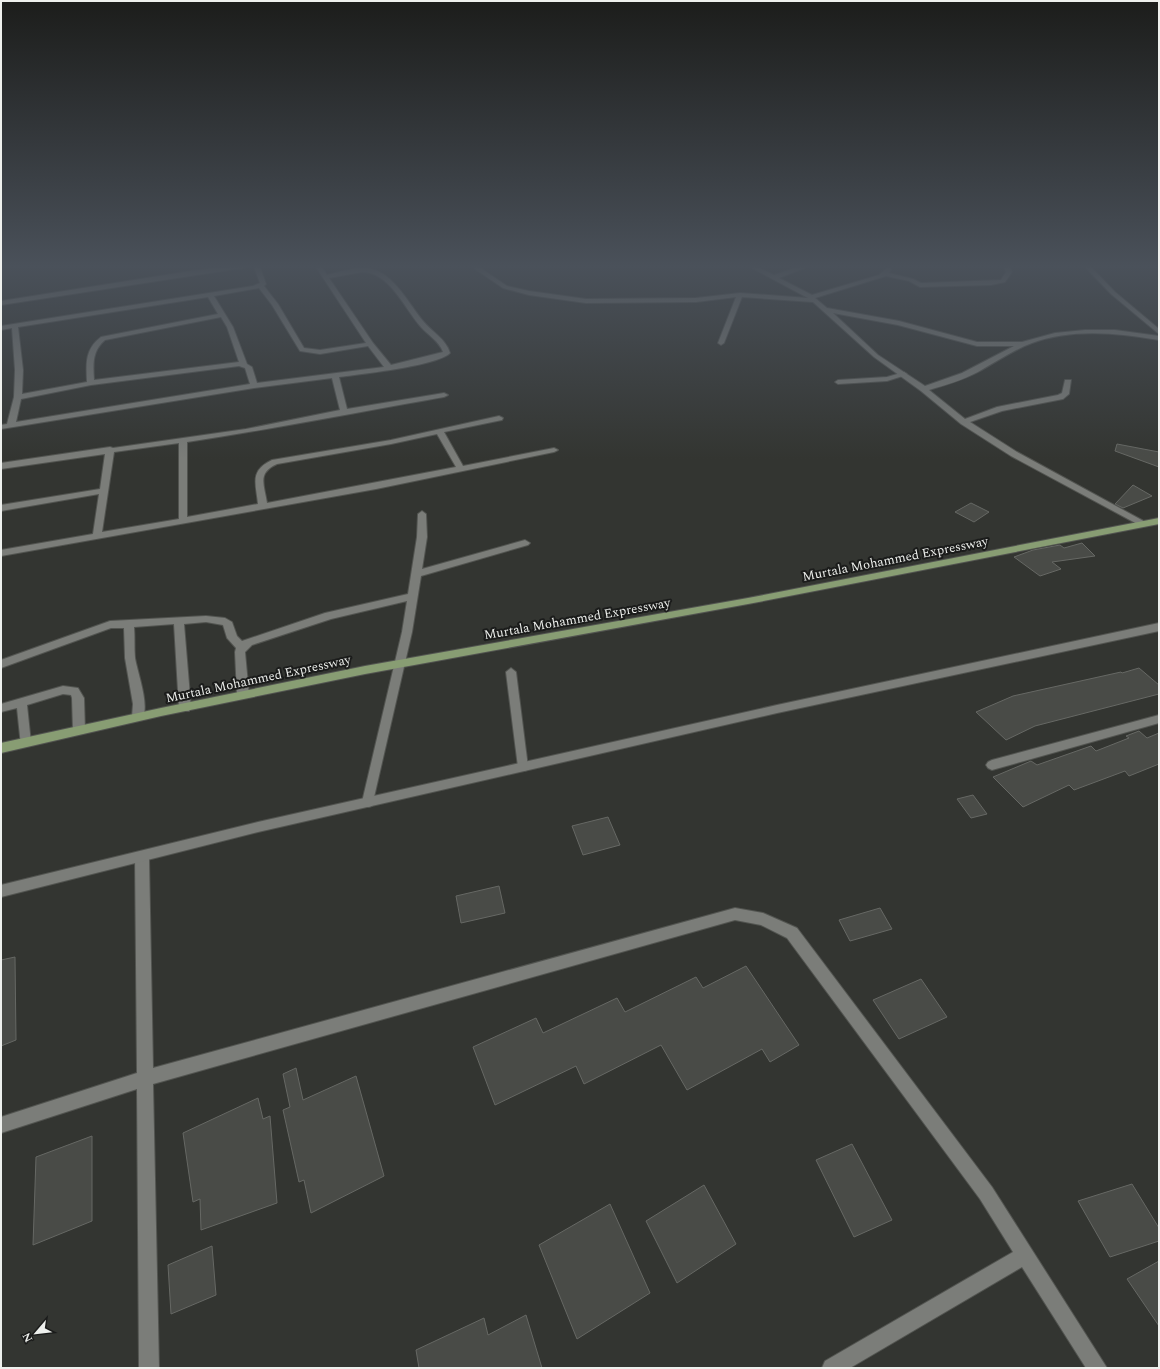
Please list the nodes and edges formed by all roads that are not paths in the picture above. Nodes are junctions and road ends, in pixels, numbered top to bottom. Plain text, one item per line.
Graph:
1 (15, 331) edge
2 (140, 331) edge
3 (231, 331) edge
4 (291, 331) edge
5 (362, 331) edge
6 (428, 331) edge
7 (725, 331) edge
8 (847, 331) edge
9 (928, 331) edge
10 (1159, 338) edge
11 (721, 342) dead end
12 (370, 344) junction
13 (1024, 344) junction
14 (244, 365) junction
15 (389, 368) junction
16 (904, 374) junction
17 (335, 376) junction
18 (838, 382) dead end
19 (1068, 382) dead end
20 (91, 383) junction
21 (254, 386) junction
22 (924, 389) junction
23 (444, 395) dead end
24 (18, 397) junction
25 (344, 412) junction
26 (500, 418) dead end
27 (964, 422) junction
28 (10, 426) junction
29 (1, 427) edge
30 (440, 431) junction
31 (184, 440) junction
32 (110, 449) junction
33 (554, 450) dead end
34 (1, 466) edge
35 (460, 470) junction
36 (104, 490) junction
37 (263, 506) junction
38 (1, 508) edge
39 (422, 514) dead end
40 (183, 520) junction
41 (1159, 521) edge
42 (1144, 524) junction
43 (97, 535) junction
44 (525, 543) dead end
45 (1, 553) edge
46 (416, 574) junction
47 (412, 597) junction
48 (178, 622) junction
49 (129, 626) junction
50 (1159, 627) edge
51 (242, 647) junction
52 (1, 664) edge
53 (400, 664) junction
54 (511, 672) dead end
55 (243, 696) junction
56 (18, 703) junction
57 (1, 708) edge
58 (185, 708) junction
59 (138, 718) junction
60 (1159, 719) edge
61 (80, 731) junction
62 (25, 743) junction
63 (1, 748) edge
64 (992, 765) dead end
65 (522, 767) junction
66 (368, 802) junction
67 (142, 857) junction
68 (1, 892) edge
69 (146, 1078) junction
70 (1, 1125) edge
71 (1026, 1255) junction
72 (149, 1368) edge
73 (832, 1368) edge
74 (1097, 1368) edge

1 - 24 street
2 - 20 street
3 - 14 street
4 - 12 street
5 - 12 street
6 - 15 street
7 - 11 street
8 - 16 street
9 - 13 street
10 - 13 street
12 - 15 street
13 - 22 street
14 - 20 street
14 - 21 street
15 - 17 street
16 - 18 lane
16 - 22 street
17 - 21 street
17 - 25 street
19 - 27 street
20 - 24 street
21 - 28 street
22 - 27 street
23 - 25 street
24 - 28 street
25 - 31 street
26 - 30 street
27 - 42 street
28 - 29 street
30 - 35 street
30 - 37 street
31 - 32 street
31 - 40 street
32 - 34 street
32 - 36 street
33 - 35 street
35 - 37 street
36 - 38 street
36 - 43 street
37 - 40 street
39 - 46 street
40 - 43 street
41 - 42 main road, Murtala Mohammed Expressway
42 - 53 main road, Murtala Mohammed Expressway
43 - 45 street
44 - 46 street
46 - 47 street
47 - 51 street
47 - 53 street
48 - 49 street
48 - 51 street
48 - 58 street
49 - 52 street
49 - 59 street
50 - 65 street
51 - 55 street
53 - 55 main road, Murtala Mohammed Expressway
53 - 66 street
54 - 65 lane
55 - 58 main road, Murtala Mohammed Expressway
56 - 57 street
56 - 61 street
56 - 62 street
58 - 59 main road, Murtala Mohammed Expressway
59 - 61 main road, Murtala Mohammed Expressway
60 - 64 street
61 - 62 main road, Murtala Mohammed Expressway
62 - 63 main road, Murtala Mohammed Expressway
65 - 66 street
66 - 67 street
67 - 68 street
67 - 69 street
69 - 70 street
69 - 71 street
69 - 72 street
71 - 73 street
71 - 74 street

